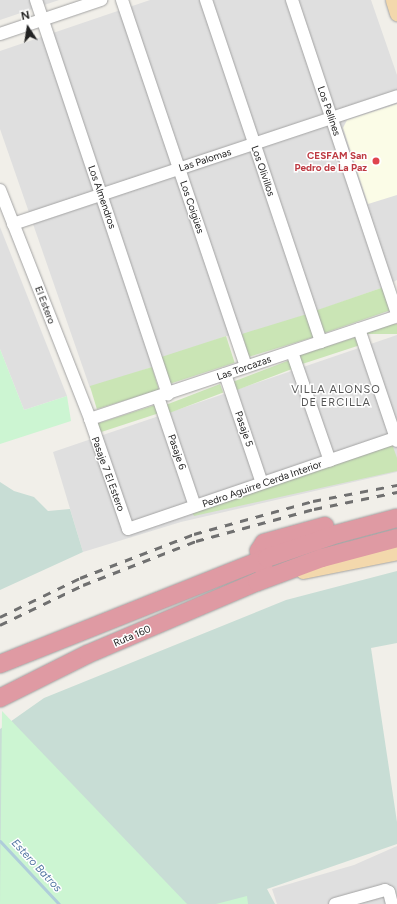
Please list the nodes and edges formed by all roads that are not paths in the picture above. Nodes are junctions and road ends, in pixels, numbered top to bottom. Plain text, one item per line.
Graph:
1 (36, 0) edge
2 (101, 0) edge
3 (122, 0) edge
4 (206, 0) edge
5 (292, 0) edge
6 (393, 0) edge
7 (397, 13) edge
8 (42, 20) junction
9 (0, 34) edge
10 (397, 96) edge
11 (332, 118) junction
12 (254, 143) junction
13 (179, 169) junction
14 (0, 190) edge
15 (101, 194) junction
16 (13, 224) junction
17 (397, 315) edge
18 (359, 329) junction
19 (321, 342) junction
20 (292, 352) junction
21 (246, 368) junction
22 (225, 374) junction
23 (163, 396) junction
24 (90, 419) junction
25 (397, 439) edge
26 (330, 461) junction
27 (262, 484) junction
28 (195, 506) junction
29 (397, 517) edge
30 (128, 529) joint
31 (397, 538) edge
32 (397, 552) edge
33 (260, 560) junction
34 (267, 579) junction
35 (52, 643) junction
36 (0, 664) edge
37 (0, 669) edge
38 (0, 698) edge
39 (336, 904) edge
40 (392, 904) edge

1 - 8 street, Los Almendros
2 - 8 street
3 - 13 street, Los Coigües
4 - 12 street, Los Olivillos
5 - 11 street, Los Pellines
6 - 7 main road
8 - 9 street
8 - 15 street, Los Almendros
10 - 11 street, Las Palomas
11 - 12 street, Las Palomas
11 - 17 street, Los Pellines
12 - 13 street, Las Palomas
12 - 19 street, Los Olivillos
13 - 15 street, Las Palomas
13 - 21 street, Los Coigües
14 - 16 street, El Estero
15 - 16 street, Las Palomas
15 - 23 street, Los Almendros
16 - 24 street, El Estero
17 - 18 street, Las Torcazas
18 - 19 street, Las Torcazas
18 - 25 street
19 - 20 street, Las Torcazas
20 - 21 street, Las Torcazas
20 - 26 street
21 - 22 street, Las Torcazas
22 - 23 street, Las Torcazas
22 - 27 street, Pasaje 5
23 - 24 street, Las Torcazas
23 - 28 street, Pasaje 6
24 - 30 street, Pasaje 7 El Estero
25 - 26 street, Pedro Aguirre Cerda Interior
26 - 27 street, Pedro Aguirre Cerda Interior
27 - 28 street, Pedro Aguirre Cerda Interior
28 - 30 street, Pedro Aguirre Cerda Interior
29 - 33 highway
31 - 34 highway, Ruta 160
32 - 34 main road
33 - 34 highway
33 - 35 highway
34 - 38 highway, Ruta 160
35 - 36 highway
35 - 37 highway
39 - 40 street

